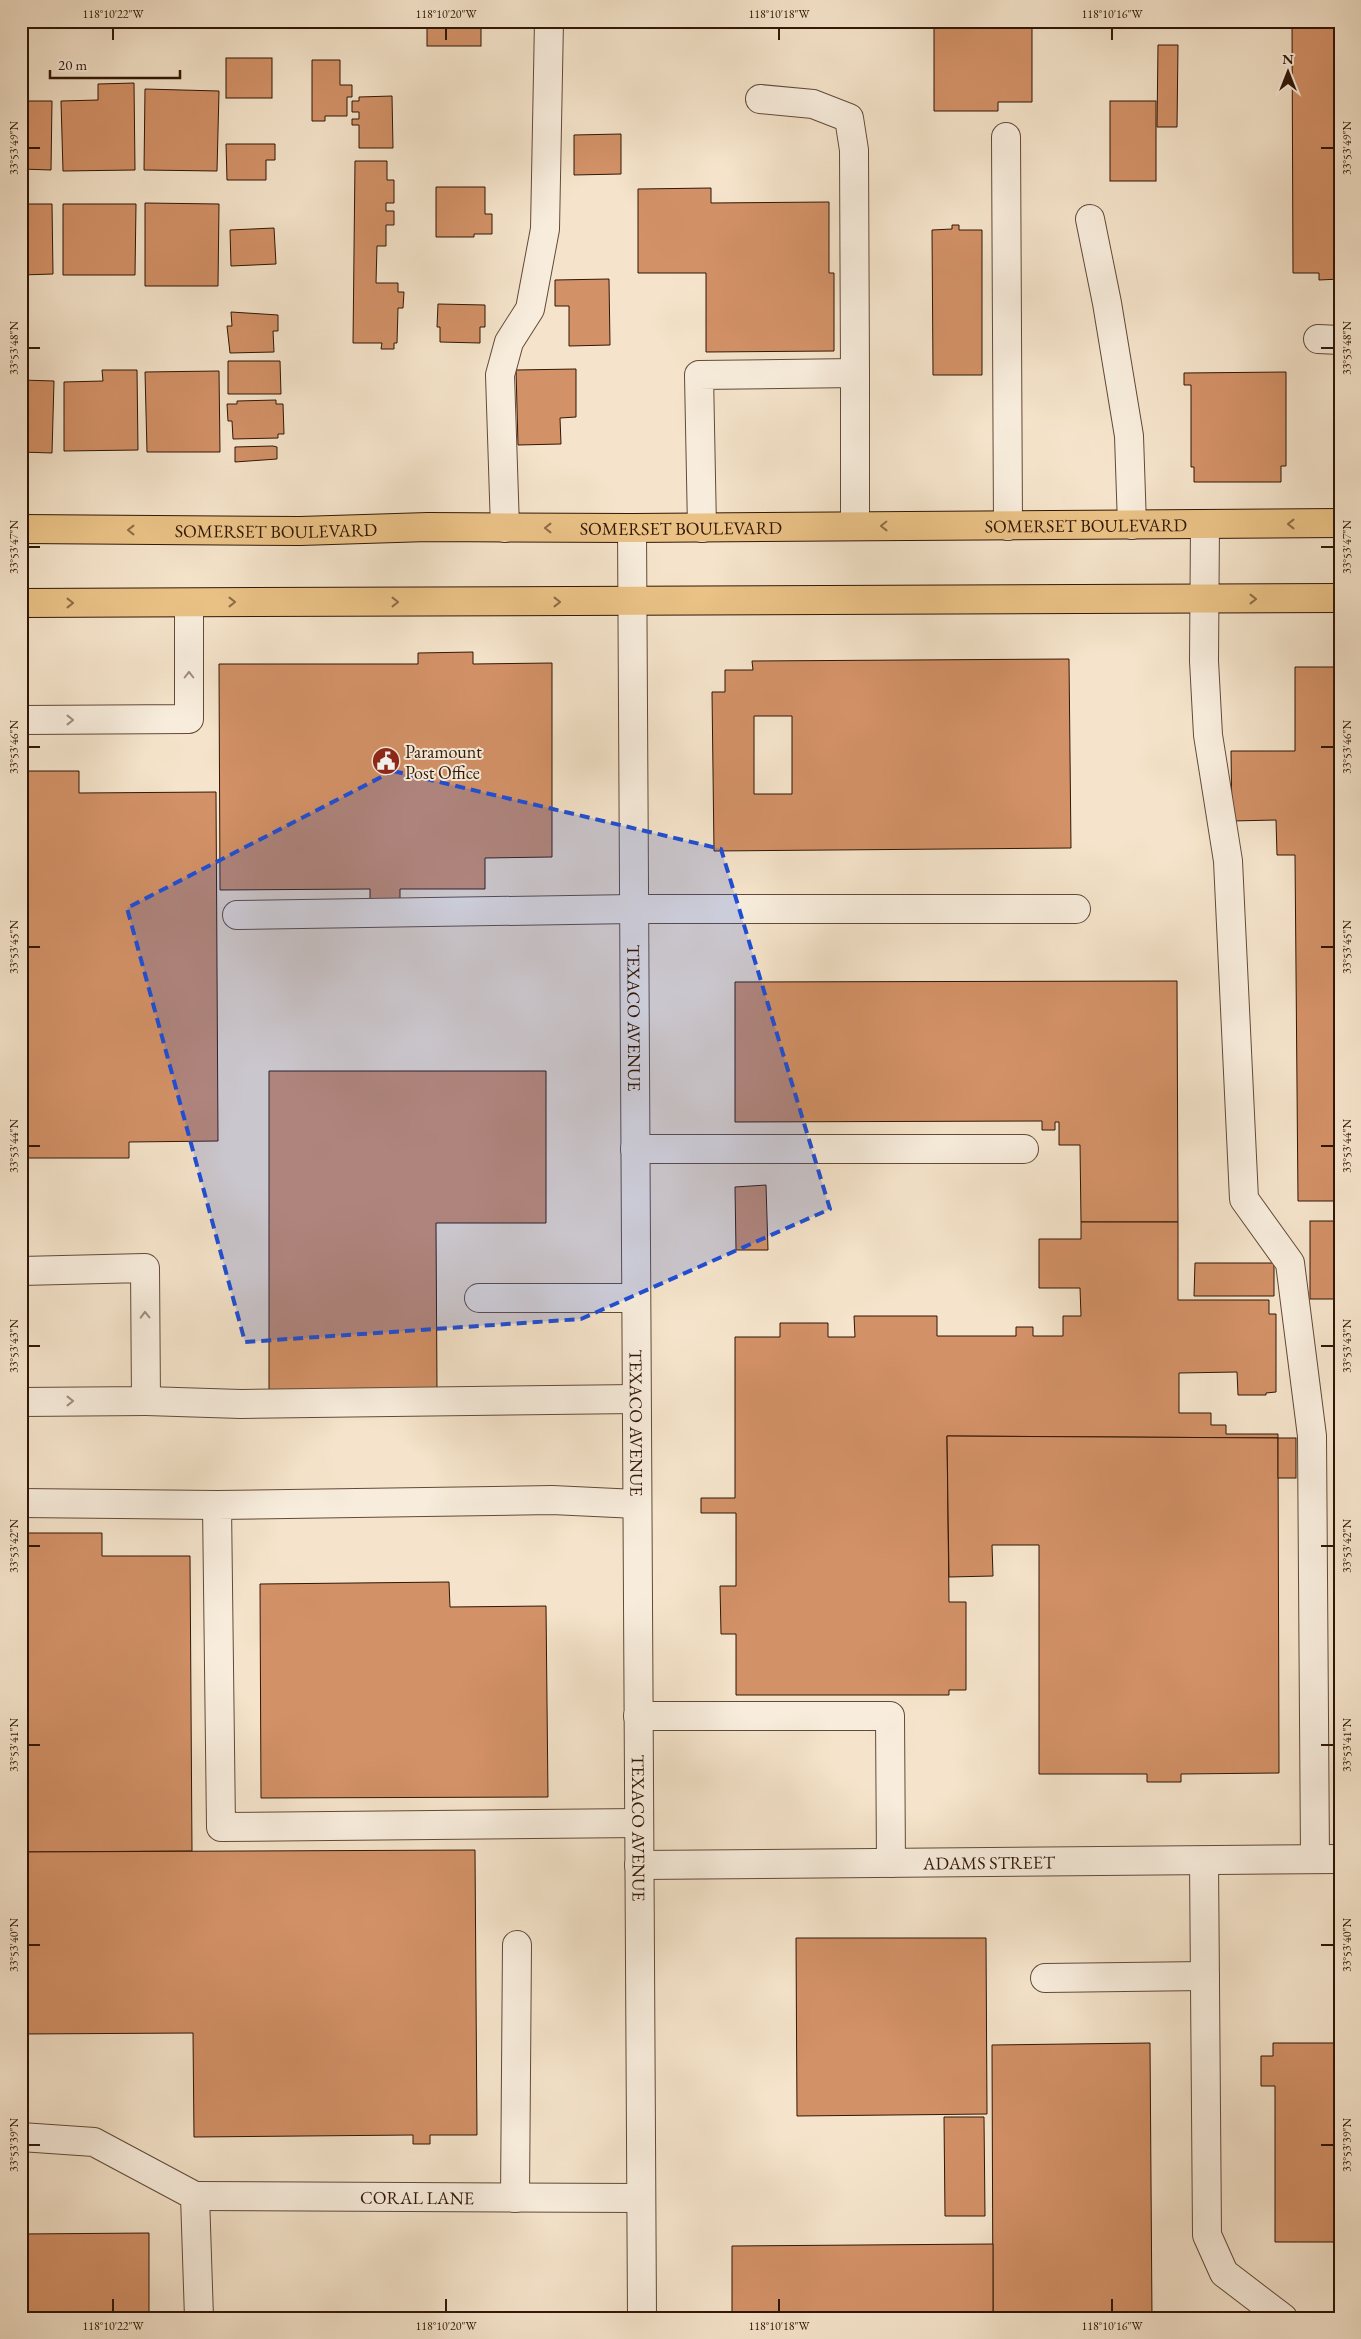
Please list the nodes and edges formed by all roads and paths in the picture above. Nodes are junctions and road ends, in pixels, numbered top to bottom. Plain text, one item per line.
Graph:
1 (549, 21) edge
2 (760, 99) dead end
3 (1006, 137) dead end
4 (1090, 219) dead end
5 (855, 373) junction
6 (1340, 523) edge
7 (1205, 524) junction
8 (1132, 525) junction
9 (855, 526) junction
10 (1008, 526) junction
11 (505, 528) junction
12 (632, 528) junction
13 (702, 528) junction
14 (21, 530) edge
15 (1340, 598) edge
16 (1204, 599) junction
17 (21, 602) edge
18 (189, 602) junction
19 (632, 602) junction
20 (21, 720) edge
21 (633, 909) junction
22 (1076, 909) dead end
23 (237, 915) dead end
24 (635, 1149) junction
25 (1024, 1149) dead end
26 (21, 1271) edge
27 (479, 1298) dead end
28 (636, 1298) junction
29 (636, 1399) junction
30 (146, 1401) junction
31 (21, 1402) edge
32 (21, 1504) edge
33 (637, 1504) junction
34 (217, 1505) junction
35 (638, 1716) junction
36 (639, 1822) junction
37 (1327, 1859) edge
38 (1204, 1861) junction
39 (890, 1863) junction
40 (639, 1865) junction
41 (517, 1945) dead end
42 (1205, 1976) junction
43 (1045, 1978) dead end
44 (21, 2136) edge
45 (194, 2196) junction
46 (515, 2198) junction
47 (641, 2198) junction
48 (199, 2318) edge
49 (642, 2318) edge
50 (1284, 2318) edge

1 - 11 street
2 - 5 street
3 - 10 street
4 - 8 street
5 - 9 street
5 - 13 street
6 -> 7 main road, SOMERSET BOULEVARD
7 - 8 main road, SOMERSET BOULEVARD
7 - 16 street
8 - 10 main road, SOMERSET BOULEVARD
10 -> 9 main road, SOMERSET BOULEVARD
9 - 13 main road, SOMERSET BOULEVARD
12 -> 11 main road, SOMERSET BOULEVARD
11 -> 14 main road, SOMERSET BOULEVARD
12 - 13 main road, SOMERSET BOULEVARD
12 - 19 street, TEXACO AVENUE
16 -> 15 main road
16 - 19 main road
16 - 37 street
17 -> 18 main road
18 -> 19 main road
20 -> 18 street
19 - 21 street, TEXACO AVENUE
21 - 22 street
21 - 23 street
21 - 24 street, TEXACO AVENUE
24 - 25 street
24 - 28 street, TEXACO AVENUE
30 -> 26 street
27 - 28 street
28 - 29 street, TEXACO AVENUE
29 - 30 street
29 - 33 street, TEXACO AVENUE
31 -> 30 street
32 - 34 street
33 - 34 street
33 - 35 street, TEXACO AVENUE
34 - 36 street
35 - 36 street, TEXACO AVENUE
35 - 39 street
36 - 40 street, TEXACO AVENUE
37 - 38 street, ADAMS STREET
38 - 39 street, ADAMS STREET
38 - 42 street
39 - 40 street, ADAMS STREET
40 - 47 street, TEXACO AVENUE
41 - 46 street
42 - 43 street
42 - 50 street
44 - 45 street
45 - 46 street, CORAL LANE
45 - 48 street
46 - 47 street, CORAL LANE
47 - 49 street, TEXACO AVENUE

